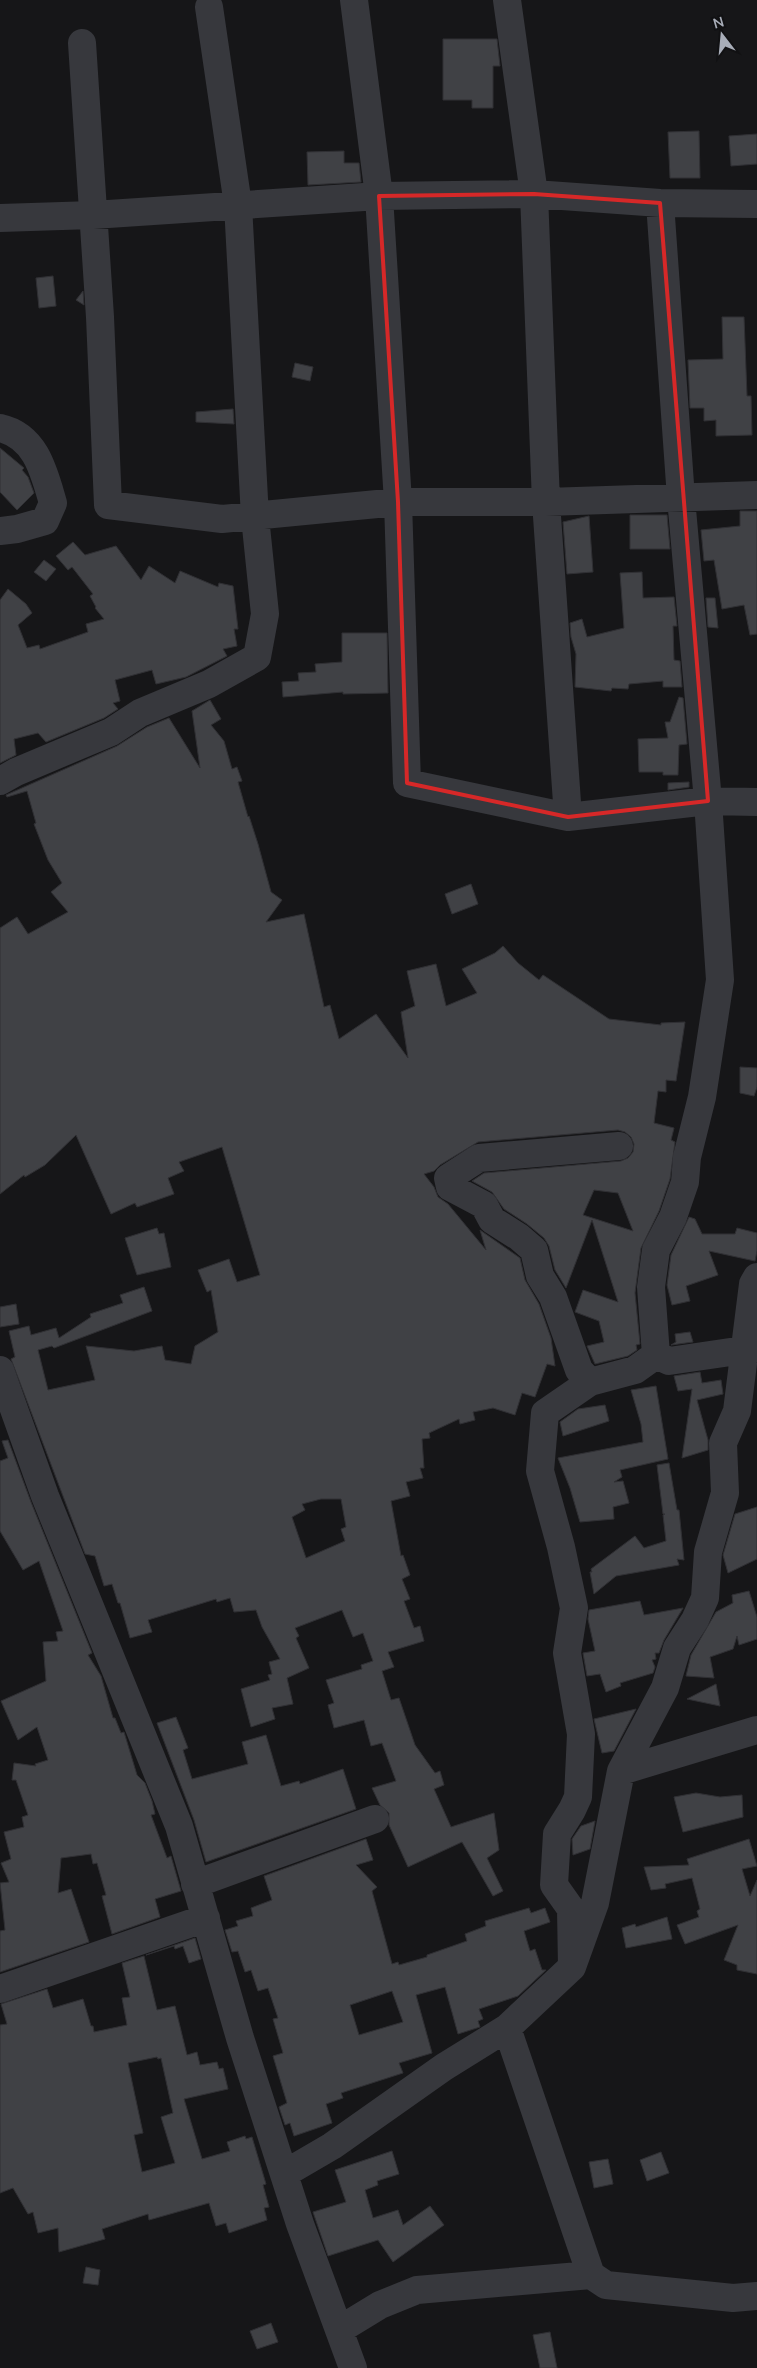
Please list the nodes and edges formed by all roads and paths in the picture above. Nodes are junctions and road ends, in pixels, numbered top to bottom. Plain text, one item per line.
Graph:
1 (354, 0) edge
2 (507, 0) edge
3 (209, 7) dead end
4 (82, 43) dead end
5 (534, 194) junction
6 (379, 196) junction
7 (660, 203) junction
8 (757, 204) edge
9 (238, 205) junction
10 (93, 215) junction
11 (0, 218) edge
12 (0, 428) edge
13 (757, 496) edge
14 (681, 498) junction
15 (398, 502) junction
16 (546, 502) junction
17 (255, 517) junction
18 (0, 531) edge
19 (0, 781) edge
20 (708, 802) junction
21 (757, 802) edge
22 (568, 817) junction
23 (619, 1146) dead end
24 (757, 1277) edge
25 (751, 1348) edge
26 (656, 1355) junction
27 (0, 1370) edge
28 (590, 1382) junction
29 (757, 1730) edge
30 (621, 1771) junction
31 (375, 1819) dead end
32 (195, 1884) junction
33 (206, 1918) junction
34 (572, 1967) junction
35 (0, 1989) edge
36 (507, 2028) junction
37 (284, 2174) junction
38 (591, 2275) junction
39 (757, 2296) edge
40 (339, 2330) junction
41 (353, 2368) edge

1 - 6 street
2 - 5 street
3 - 9 street
4 - 10 street
5 - 6 street
5 - 7 street
5 - 16 street
6 - 9 street
6 - 15 street
7 - 8 street
7 - 14 street
9 - 10 street
9 - 17 street
10 - 11 street
10 - 17 street
12 - 18 street
13 - 14 street
14 - 16 street
14 - 20 street
15 - 16 street
15 - 17 street
15 - 22 street
16 - 22 street
17 - 19 street
20 - 21 street
20 - 22 street
20 - 26 street
23 - 28 street
24 - 25 street
25 - 26 street
25 - 30 street
26 - 28 street
27 - 32 street
28 - 34 street
29 - 30 street
30 - 34 street
31 - 32 street
32 - 33 street
33 - 35 street
33 - 37 street
34 - 36 street
36 - 37 street
36 - 38 street
37 - 40 street
38 - 39 street
38 - 40 street
40 - 41 street

